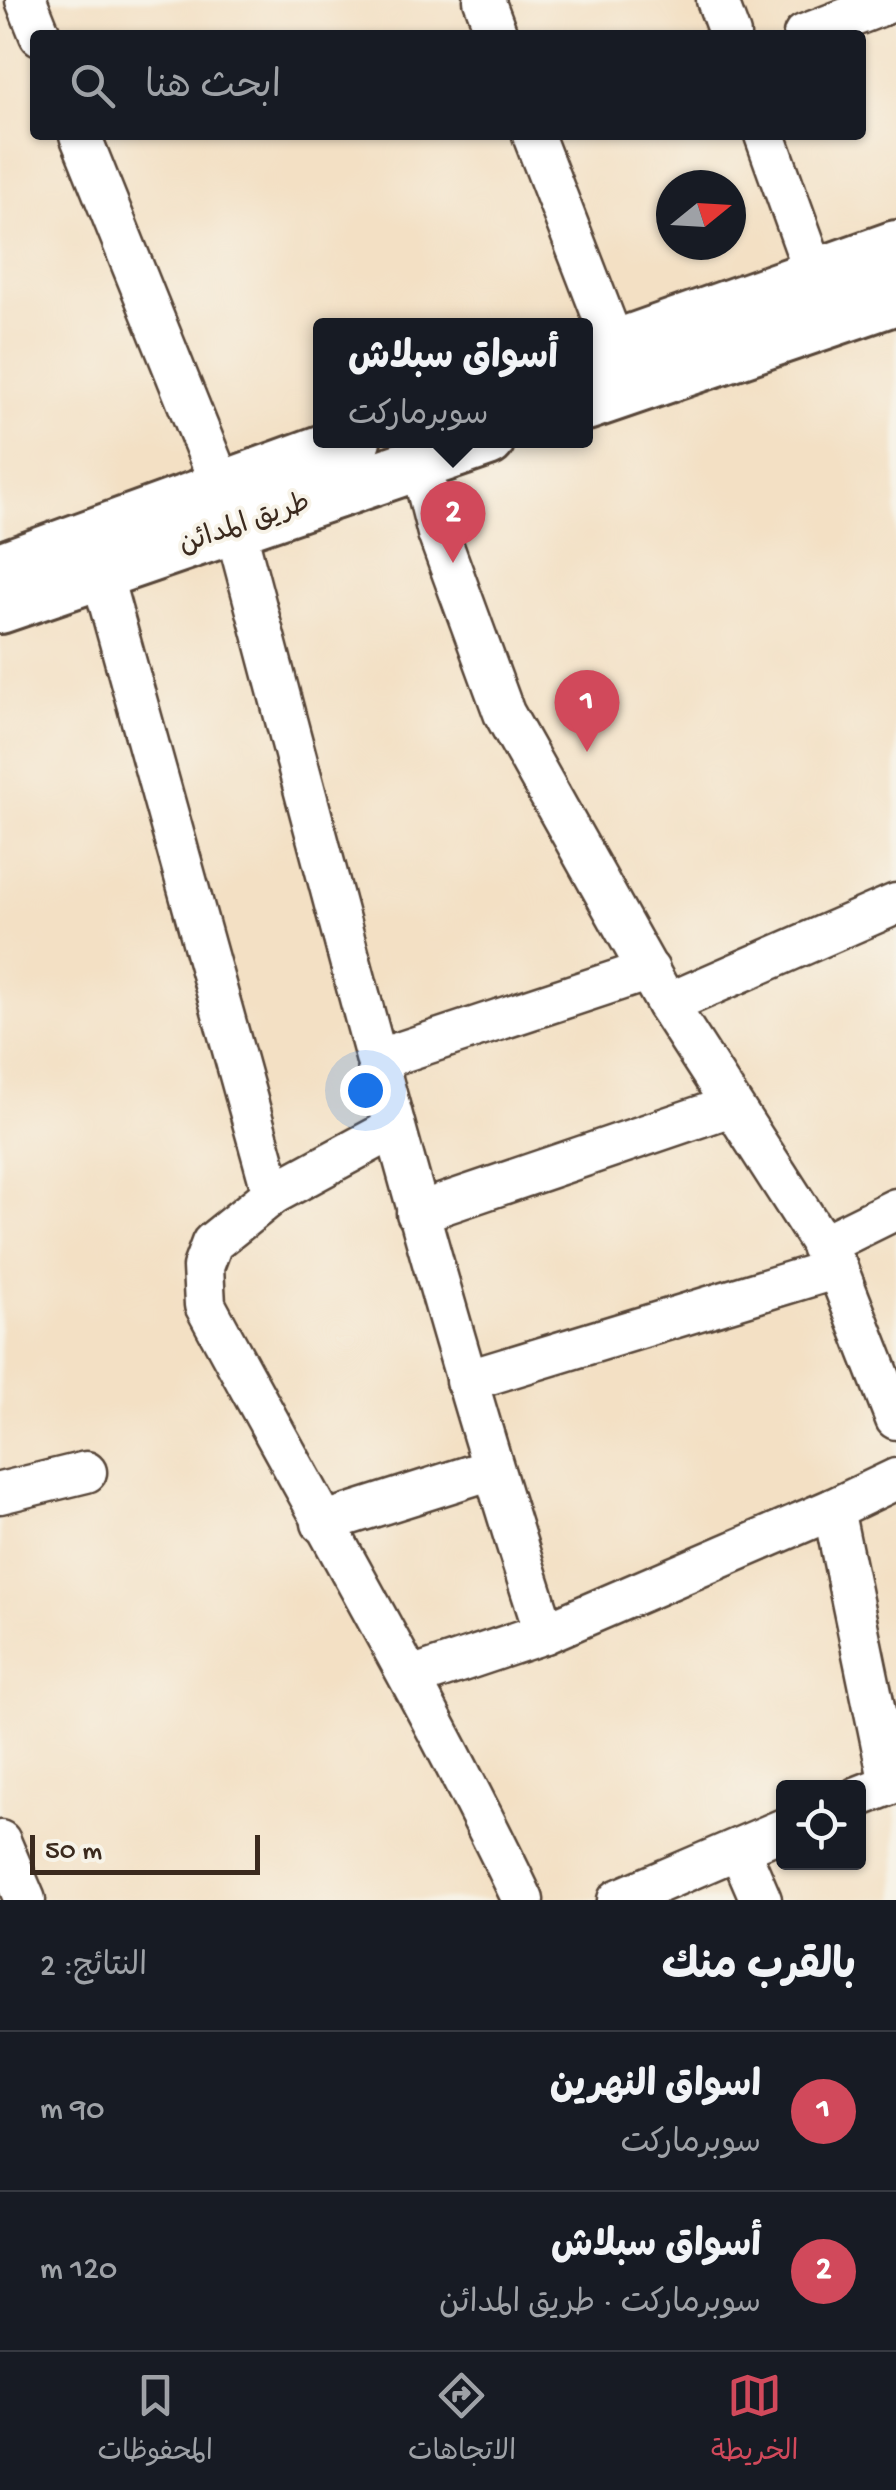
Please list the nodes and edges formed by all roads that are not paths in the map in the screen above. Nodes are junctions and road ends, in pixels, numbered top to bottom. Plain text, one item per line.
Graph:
1 (26, 0) edge
2 (484, 0) edge
3 (716, 0) edge
4 (894, 0) edge
5 (38, 30) edge
6 (494, 30) edge
7 (728, 30) edge
8 (817, 30) edge
9 (82, 140) edge
10 (534, 140) edge
11 (768, 140) edge
12 (896, 247) edge
13 (815, 274) junction
14 (896, 298) edge
15 (589, 318) edge
16 (600, 352) edge
17 (593, 402) edge
18 (339, 448) edge
19 (467, 448) edge
20 (421, 466) junction
21 (229, 508) junction
22 (0, 569) edge
23 (101, 573) junction
24 (0, 607) edge
25 (896, 904) edge
26 (658, 988) junction
27 (377, 1060) junction
28 (731, 1106) junction
29 (393, 1128) junction
30 (273, 1194) junction
31 (896, 1209) edge
32 (418, 1213) junction
33 (829, 1257) junction
34 (466, 1381) junction
35 (896, 1419) edge
36 (492, 1469) junction
37 (86, 1472) dead end
38 (896, 1478) edge
39 (0, 1494) edge
40 (834, 1509) junction
41 (322, 1523) junction
42 (545, 1633) junction
43 (411, 1678) junction
44 (881, 1788) edge
45 (776, 1833) edge
46 (0, 1842) edge
47 (739, 1848) junction
48 (26, 1900) edge
49 (523, 1900) edge
50 (618, 1900) edge
51 (761, 1900) edge

1 - 5 street
2 - 6 street
3 - 7 street
4 - 8 street
9 - 21 street
10 - 15 street
11 - 13 street
12 - 13 main road
13 - 16 main road
14 - 17 main road
18 - 21 main road, طريق المدائن
19 - 20 main road, طريق المدائن
20 - 21 main road, طريق المدائن
20 - 26 street
21 - 22 main road, طريق المدائن
21 - 23 main road, طريق المدائن
21 - 27 street
23 - 24 main road, طريق المدائن
23 - 30 street
25 - 26 street
26 - 27 street
26 - 28 street
27 - 29 street
28 - 32 street
28 - 33 street
29 - 30 street
29 - 32 street
30 - 41 street
31 - 33 street
32 - 34 street
33 - 34 street
33 - 35 street
34 - 36 street
36 - 41 street
36 - 42 street
37 - 39 street
38 - 40 street
40 - 42 street
40 - 44 street
41 - 43 street
42 - 43 street
43 - 49 street
45 - 47 street
46 - 48 street
47 - 50 street
47 - 51 street

